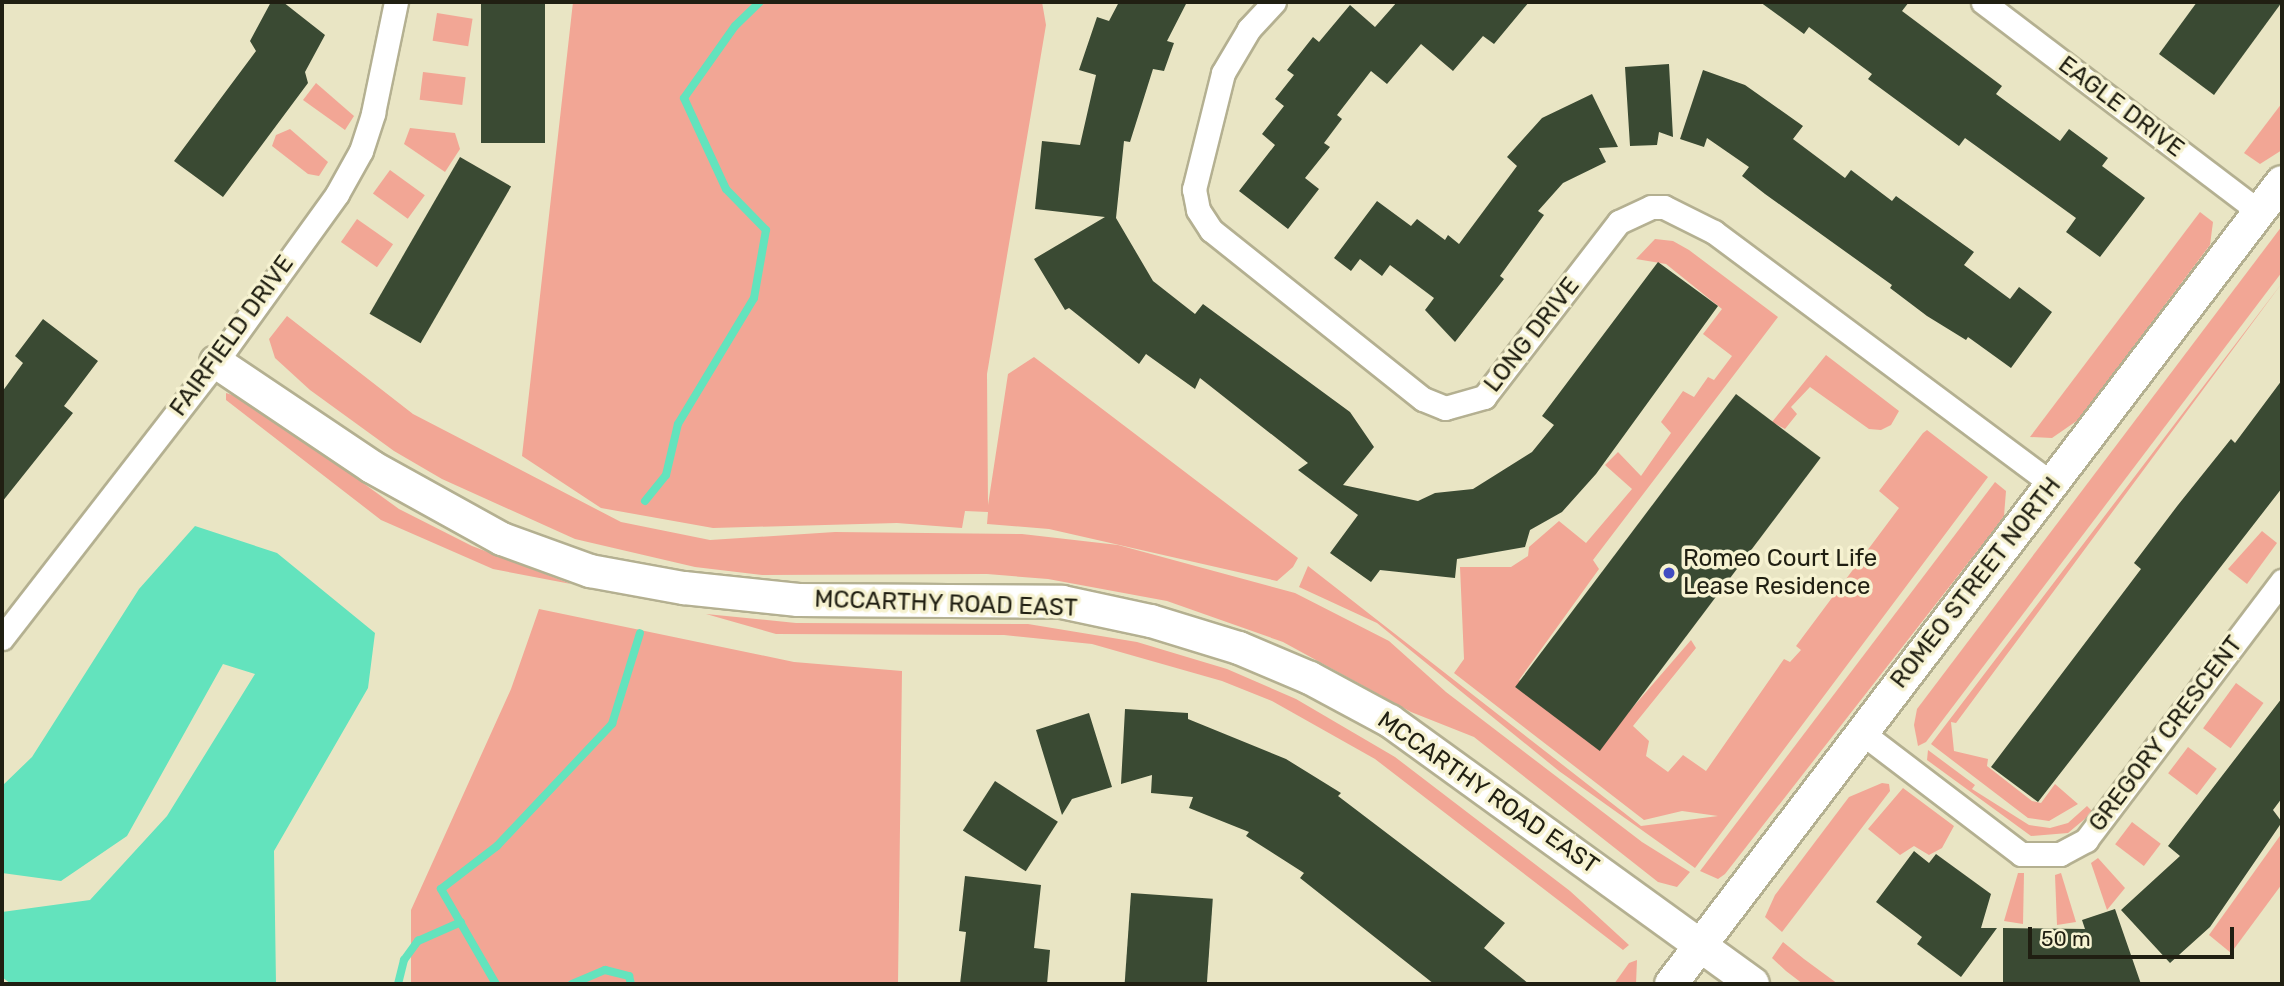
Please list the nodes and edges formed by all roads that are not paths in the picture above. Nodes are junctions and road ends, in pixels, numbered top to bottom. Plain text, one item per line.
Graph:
1 (397, 2) edge
2 (1274, 2) edge
3 (1983, 2) edge
4 (2282, 182) edge
5 (2260, 212) junction
6 (216, 362) junction
7 (2052, 484) junction
8 (2282, 581) edge
9 (2, 638) edge
10 (1861, 732) junction
11 (1700, 944) junction
12 (1671, 984) edge
13 (1752, 984) edge

1 - 6 street, FAIRFIELD DRIVE
2 - 7 street, LONG DRIVE
3 - 5 street, EAGLE DRIVE
4 - 5 street, ROMEO STREET NORTH
5 - 7 street, ROMEO STREET NORTH
6 - 9 street, FAIRFIELD DRIVE
6 - 11 street, MCCARTHY ROAD EAST
7 - 10 street, ROMEO STREET NORTH
8 - 10 street, GREGORY CRESCENT
10 - 11 street, ROMEO STREET NORTH
11 - 12 street, ROMEO STREET NORTH
11 - 13 street, MCCARTHY ROAD EAST

